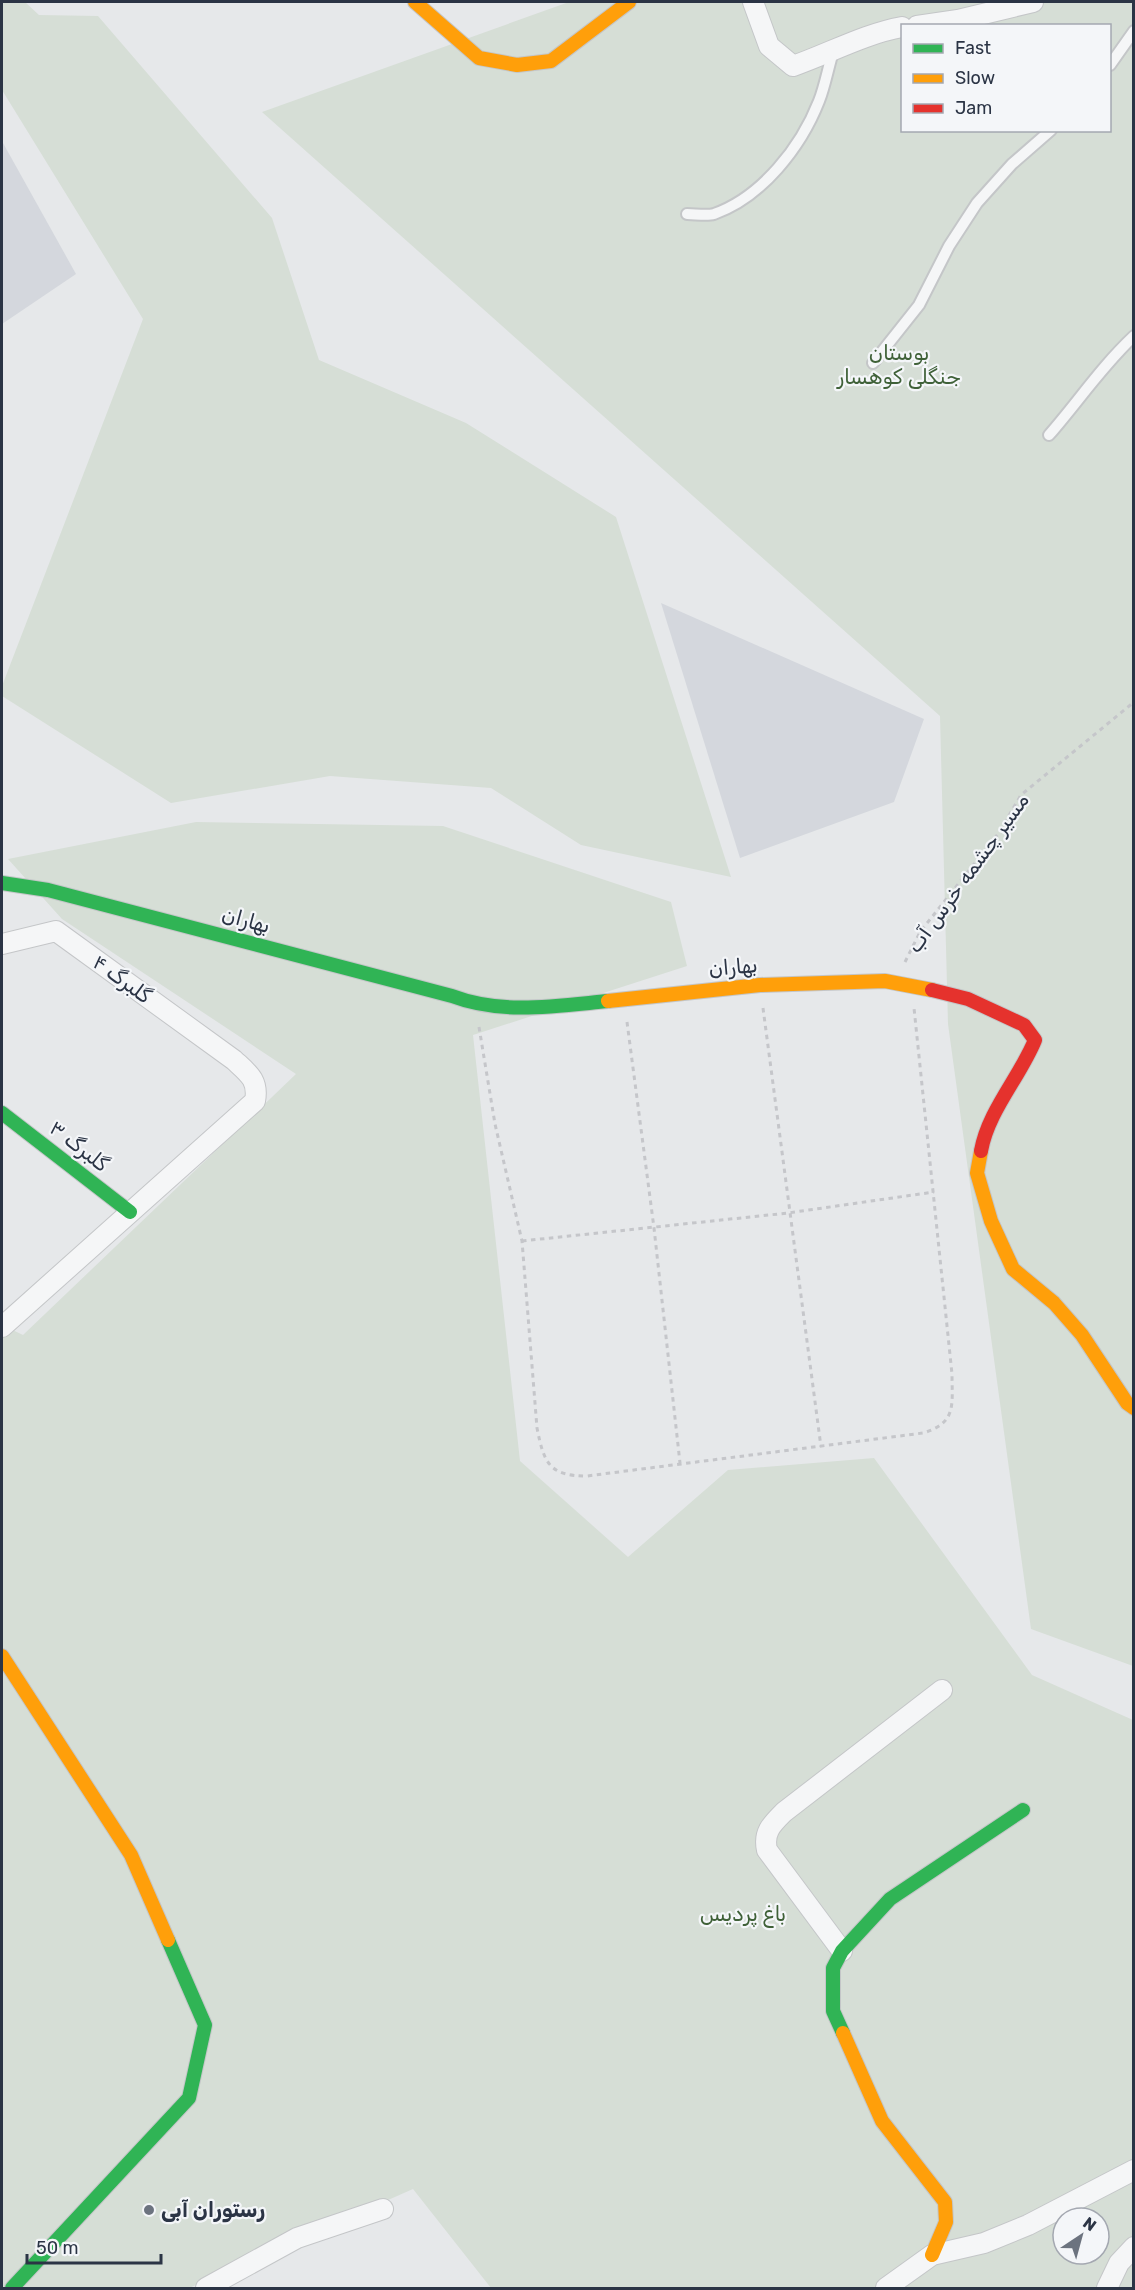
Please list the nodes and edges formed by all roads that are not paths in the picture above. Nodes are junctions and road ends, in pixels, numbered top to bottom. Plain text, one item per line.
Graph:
1 (415, 2) edge
2 (629, 2) edge
3 (753, 2) edge
4 (1033, 2) edge
5 (931, 24) edge
6 (901, 27) edge
7 (1134, 31) edge
8 (832, 52) junction
9 (1111, 64) edge
10 (1049, 132) edge
11 (687, 214) dead end
12 (1134, 336) edge
13 (873, 363) dead end
14 (1049, 435) dead end
15 (2, 883) edge
16 (2, 944) edge
17 (2, 1113) edge
18 (130, 1212) junction
19 (2, 1327) edge
20 (1134, 1408) edge
21 (2, 1656) edge
22 (942, 1690) dead end
23 (1023, 1810) dead end
24 (842, 1951) junction
25 (1134, 2170) edge
26 (382, 2209) dead end
27 (1134, 2247) edge
28 (932, 2255) junction
29 (12, 2289) edge
30 (206, 2289) edge
31 (886, 2289) edge
32 (1107, 2289) edge

1 - 2 street
3 - 8 street
4 - 5 street
6 - 8 street
7 - 9 lane
8 - 11 lane
10 - 13 lane
12 - 14 lane
15 - 20 street, بهاران
16 - 18 street, گلبرگ ۴
17 - 18 street, گلبرگ ۳
18 - 19 street
21 - 29 street
22 - 24 street
23 - 24 street
24 - 28 street
25 - 28 street
26 - 30 street
27 - 32 street
28 - 31 street

